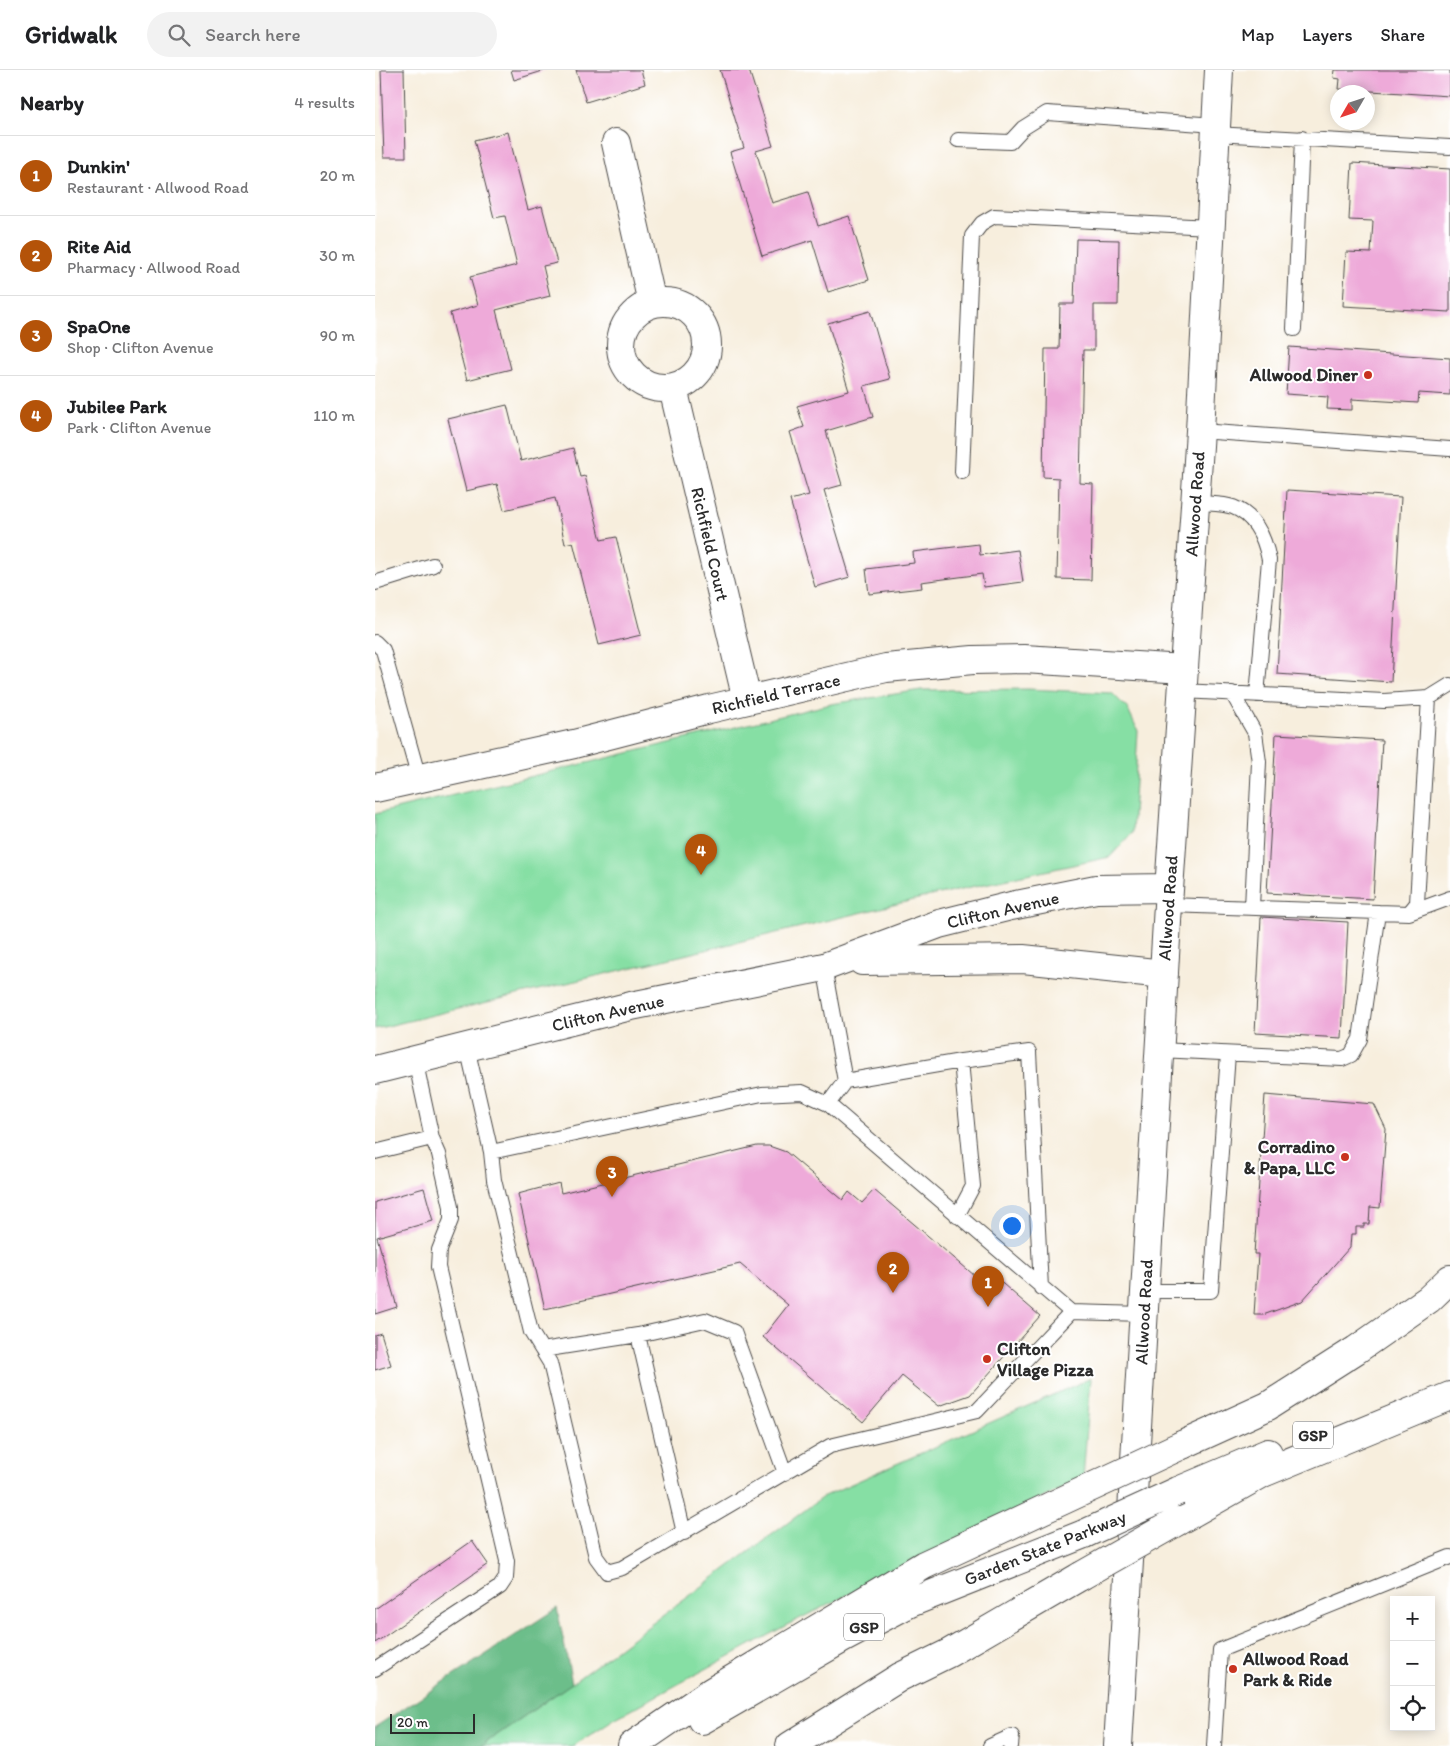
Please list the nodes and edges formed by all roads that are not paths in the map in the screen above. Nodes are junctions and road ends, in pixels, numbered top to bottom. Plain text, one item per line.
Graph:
1 (1219, 70) edge
2 (1216, 130) junction
3 (1302, 138) junction
4 (958, 140) dead end
5 (616, 142) dead end
6 (1450, 147) edge
7 (1210, 227) junction
8 (652, 303) junction
9 (1294, 329) dead end
10 (673, 388) junction
11 (1200, 431) junction
12 (1450, 449) edge
13 (962, 472) dead end
14 (1194, 502) junction
15 (433, 566) dead end
16 (375, 582) edge
17 (375, 642) edge
18 (1183, 680) junction
19 (1450, 685) edge
20 (1232, 693) junction
21 (1257, 695) junction
22 (1429, 698) junction
23 (747, 700) junction
24 (419, 778) junction
25 (375, 788) edge
26 (1169, 896) junction
27 (1450, 898) edge
28 (1252, 907) junction
29 (1378, 912) junction
30 (1409, 912) junction
31 (834, 964) junction
32 (1164, 974) junction
33 (467, 1047) junction
34 (1159, 1050) junction
35 (1228, 1054) junction
36 (415, 1059) junction
37 (961, 1061) junction
38 (375, 1070) edge
39 (845, 1081) junction
40 (828, 1104) junction
41 (432, 1138) junction
42 (375, 1152) edge
43 (491, 1152) junction
44 (957, 1216) junction
45 (1450, 1279) edge
46 (1041, 1288) junction
47 (1144, 1302) junction
48 (1071, 1312) junction
49 (638, 1335) junction
50 (542, 1350) junction
51 (1450, 1385) edge
52 (1450, 1396) edge
53 (785, 1473) junction
54 (683, 1533) junction
55 (1450, 1557) edge
56 (375, 1669) edge
57 (632, 1746) edge
58 (657, 1746) edge
59 (790, 1746) edge
60 (990, 1746) edge
61 (1011, 1746) edge
62 (1118, 1746) edge
63 (1214, 1746) edge

1 - 2 main road, Allwood Road
2 - 3 lane
2 - 4 lane
2 - 7 main road, Allwood Road
3 - 6 lane
3 - 9 lane
5 - 8 main road
7 - 11 main road, Allwood Road
7 - 13 lane
8 - 10 main road
8 - 10 main road
10 - 23 main road, Richfield Court
11 - 12 lane
11 - 14 main road, Allwood Road
14 - 18 main road, Allwood Road
14 - 21 lane
15 - 16 lane
17 - 24 lane
18 - 20 lane
18 - 23 main road, Richfield Terrace
18 - 26 main road, Allwood Road
19 - 22 lane
20 - 21 lane
20 - 28 lane
21 - 22 lane
22 - 30 lane
23 - 24 main road, Richfield Terrace
24 - 25 main road, Richfield Terrace
26 - 28 lane
26 - 31 main road, Clifton Avenue
26 - 32 main road, Allwood Road
27 - 30 lane
28 - 29 lane
29 - 30 lane
29 - 35 lane
31 - 32 main road, Clifton Avenue
31 - 33 main road, Clifton Avenue
31 - 39 lane
32 - 34 main road, Allwood Road
33 - 36 main road, Clifton Avenue
33 - 43 lane
34 - 35 lane
34 - 47 main road, Allwood Road
35 - 47 lane
36 - 38 main road, Clifton Avenue
36 - 41 lane
37 - 39 lane
37 - 44 lane
37 - 46 lane
39 - 40 lane
40 - 43 lane
40 - 44 lane
41 - 42 lane
41 - 56 lane
43 - 50 lane
44 - 46 lane
45 - 57 main road, bridge
46 - 48 lane
47 - 48 lane
47 - 62 main road, Allwood Road
48 - 53 lane
49 - 50 lane
49 - 53 lane
49 - 54 lane
50 - 54 lane
51 - 58 main road, Garden State Parkway / GSP, bridge
52 - 59 main road, bridge
53 - 54 lane
55 - 63 lane
60 - 61 lane

